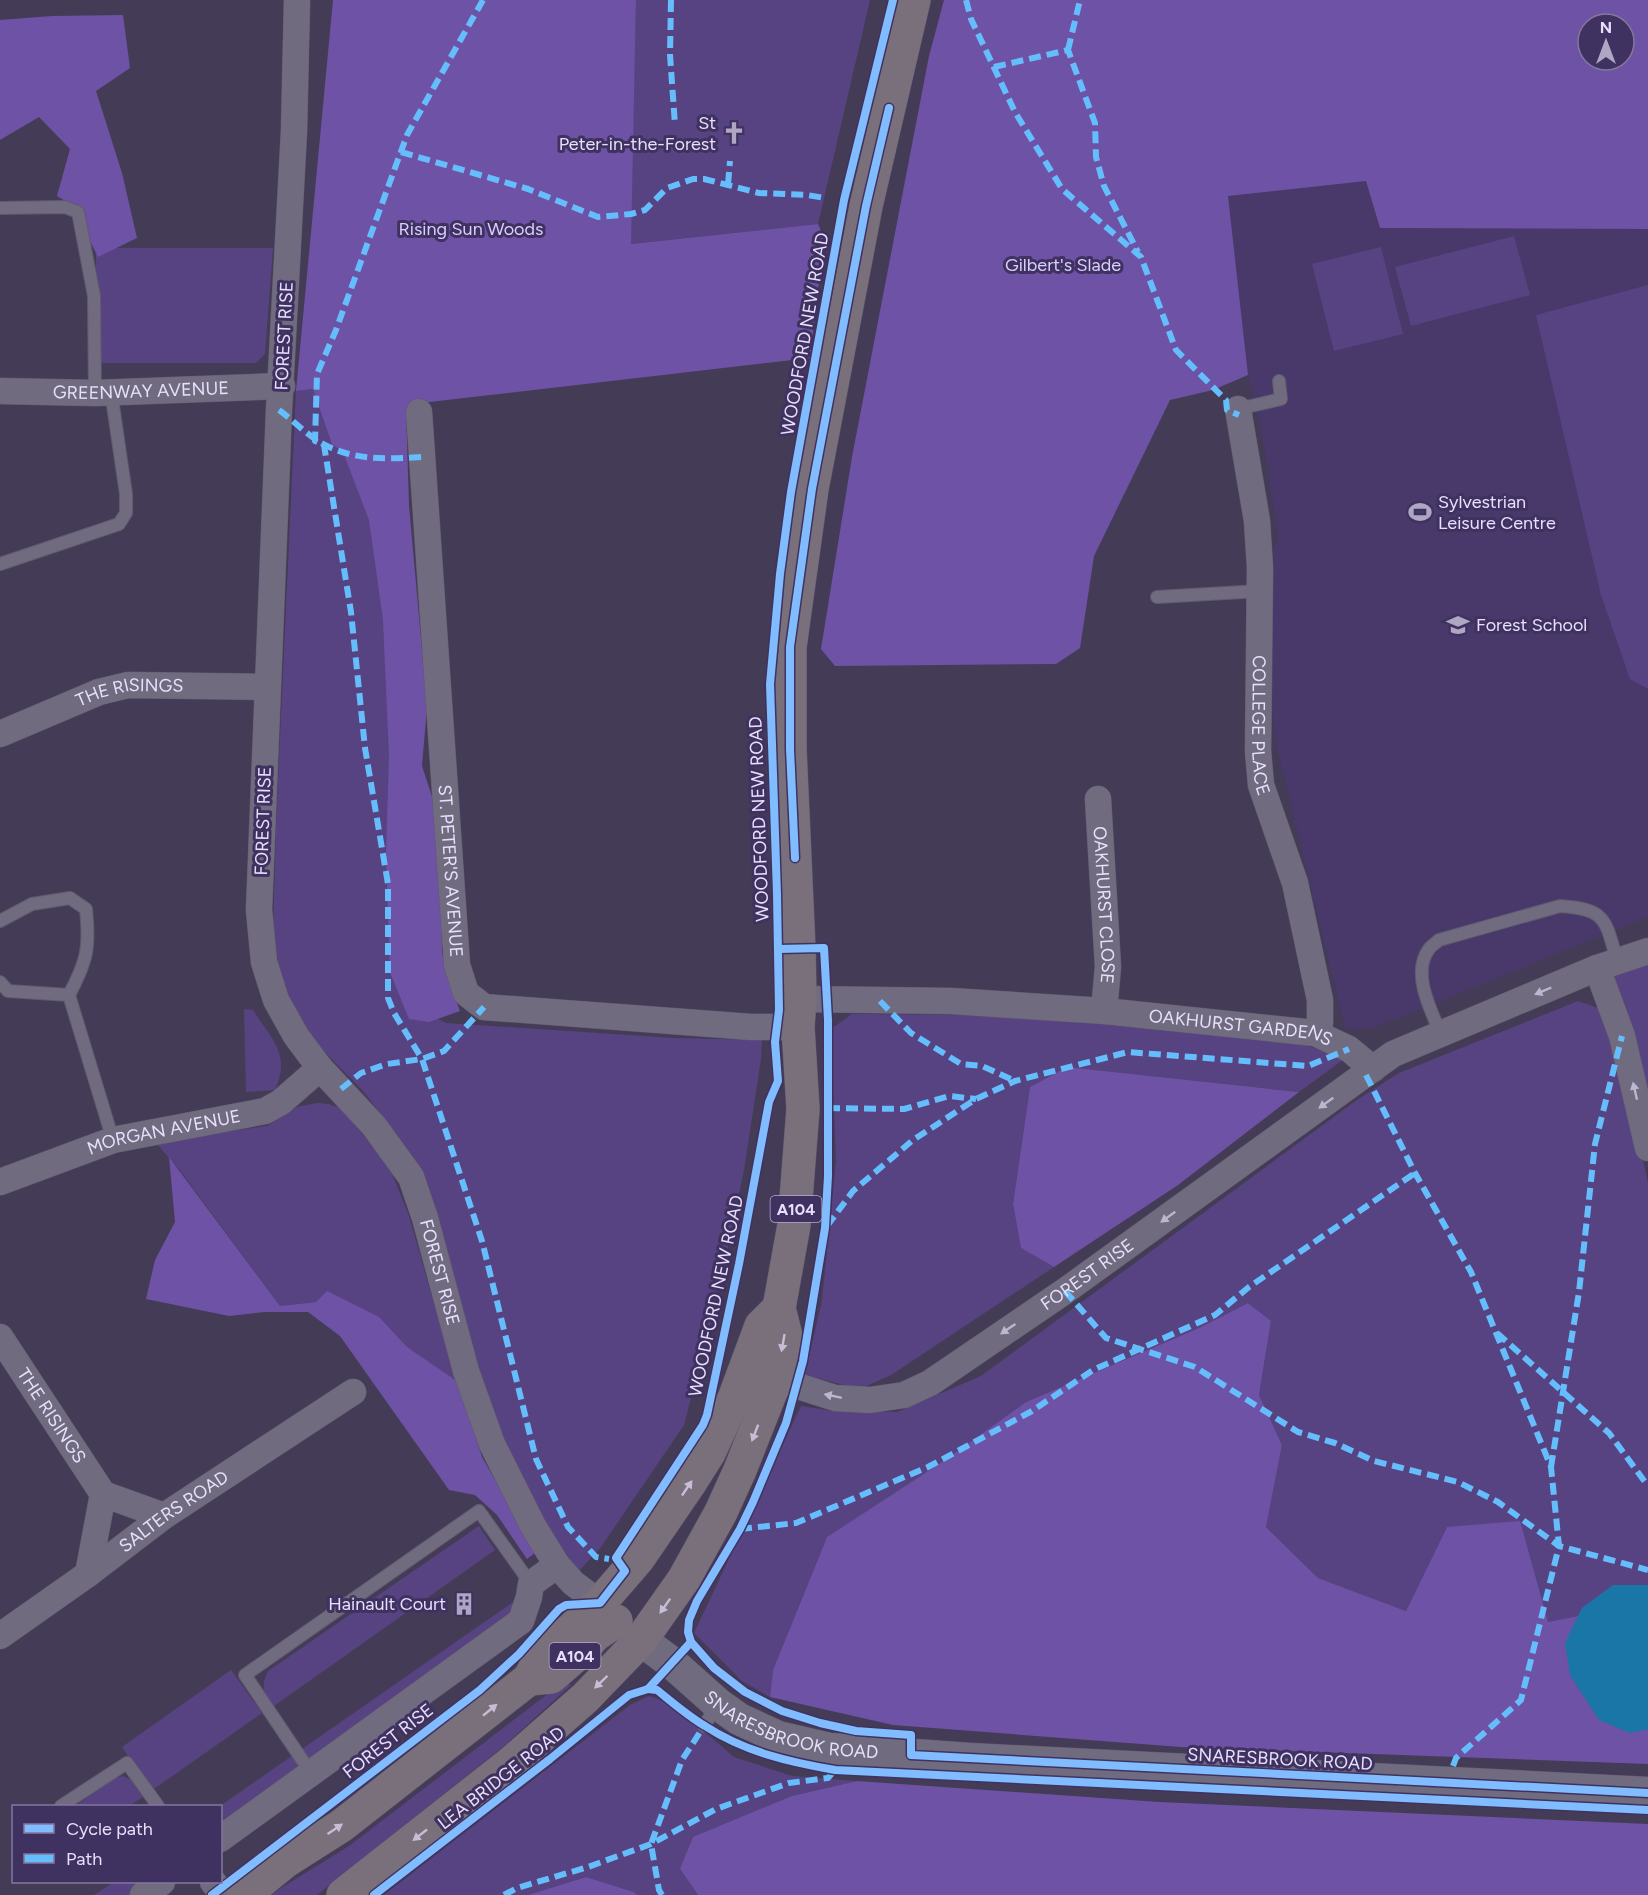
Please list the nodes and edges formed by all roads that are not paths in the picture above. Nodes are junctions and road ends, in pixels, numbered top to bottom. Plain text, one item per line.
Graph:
1 (297, 0) edge
2 (914, 0) edge
3 (0, 208) edge
4 (1279, 381) dead end
5 (282, 386) junction
6 (0, 391) edge
7 (103, 392) junction
8 (1238, 409) joint
9 (419, 412) dead end
10 (0, 564) edge
11 (1260, 591) junction
12 (1158, 597) dead end
13 (267, 687) junction
14 (0, 734) edge
15 (1098, 799) dead end
16 (0, 921) edge
17 (1648, 951) edge
18 (1607, 964) junction
19 (0, 982) edge
20 (69, 995) junction
21 (1104, 1011) junction
22 (799, 1013) junction
23 (1315, 1033) junction
24 (1441, 1034) junction
25 (320, 1068) junction
26 (1373, 1069) junction
27 (113, 1140) junction
28 (1648, 1148) edge
29 (0, 1182) edge
30 (779, 1308) junction
31 (0, 1337) edge
32 (776, 1378) junction
33 (353, 1392) dead end
34 (103, 1494) junction
35 (164, 1516) junction
36 (557, 1565) junction
37 (88, 1574) junction
38 (531, 1584) junction
39 (619, 1621) junction
40 (0, 1636) edge
41 (311, 1773) junction
42 (1648, 1793) edge
43 (62, 1805) edge
44 (157, 1805) edge
45 (222, 1838) edge
46 (159, 1883) edge
47 (215, 1883) edge
48 (143, 1895) edge
49 (224, 1895) edge
50 (244, 1895) edge
51 (343, 1895) edge

1 - 5 street, FOREST RISE
2 - 22 main road, WOODFORD NEW ROAD / A104
3 - 7 lane
4 - 8 lane
5 - 7 street, GREENWAY AVENUE
5 - 13 street, FOREST RISE
6 - 7 street, GREENWAY AVENUE
7 - 10 lane
8 - 11 street, COLLEGE PLACE
9 - 22 street, ST. PETER'S AVENUE
11 - 12 lane
11 - 23 street, COLLEGE PLACE
13 - 14 street, THE RISINGS
13 - 25 street, FOREST RISE
15 - 21 street, OAKHURST CLOSE
16 - 20 lane
17 - 18 street
18 -> 24 street
18 - 24 lane
28 -> 18 street
19 - 20 lane
20 - 27 lane
21 - 22 street, OAKHURST GARDENS
21 - 23 street, OAKHURST GARDENS
22 - 30 main road, WOODFORD NEW ROAD / A104
23 - 26 street, OAKHURST GARDENS
24 - 26 street
25 - 27 street, MORGAN AVENUE
25 - 36 street, FOREST RISE
26 -> 32 street, FOREST RISE
27 - 29 street, MORGAN AVENUE
30 -> 32 main road, WOODFORD NEW ROAD / A104
39 -> 30 main road, WOODFORD NEW ROAD / A104
31 - 34 street, THE RISINGS
32 -> 39 main road, WOODFORD NEW ROAD / A104
33 - 35 street, SALTERS ROAD
34 - 35 street
34 - 37 street
35 - 37 street, SALTERS ROAD
36 - 38 street
36 - 39 street, FOREST RISE
37 - 40 street, SALTERS ROAD
38 - 41 street, FOREST RISE
38 - 41 lane
39 - 42 street, SNARESBROOK ROAD
50 -> 39 main road, A104
39 -> 51 main road, LEA BRIDGE ROAD / A104
41 - 45 street, FOREST RISE
43 - 44 lane
46 - 48 street
47 - 49 street

